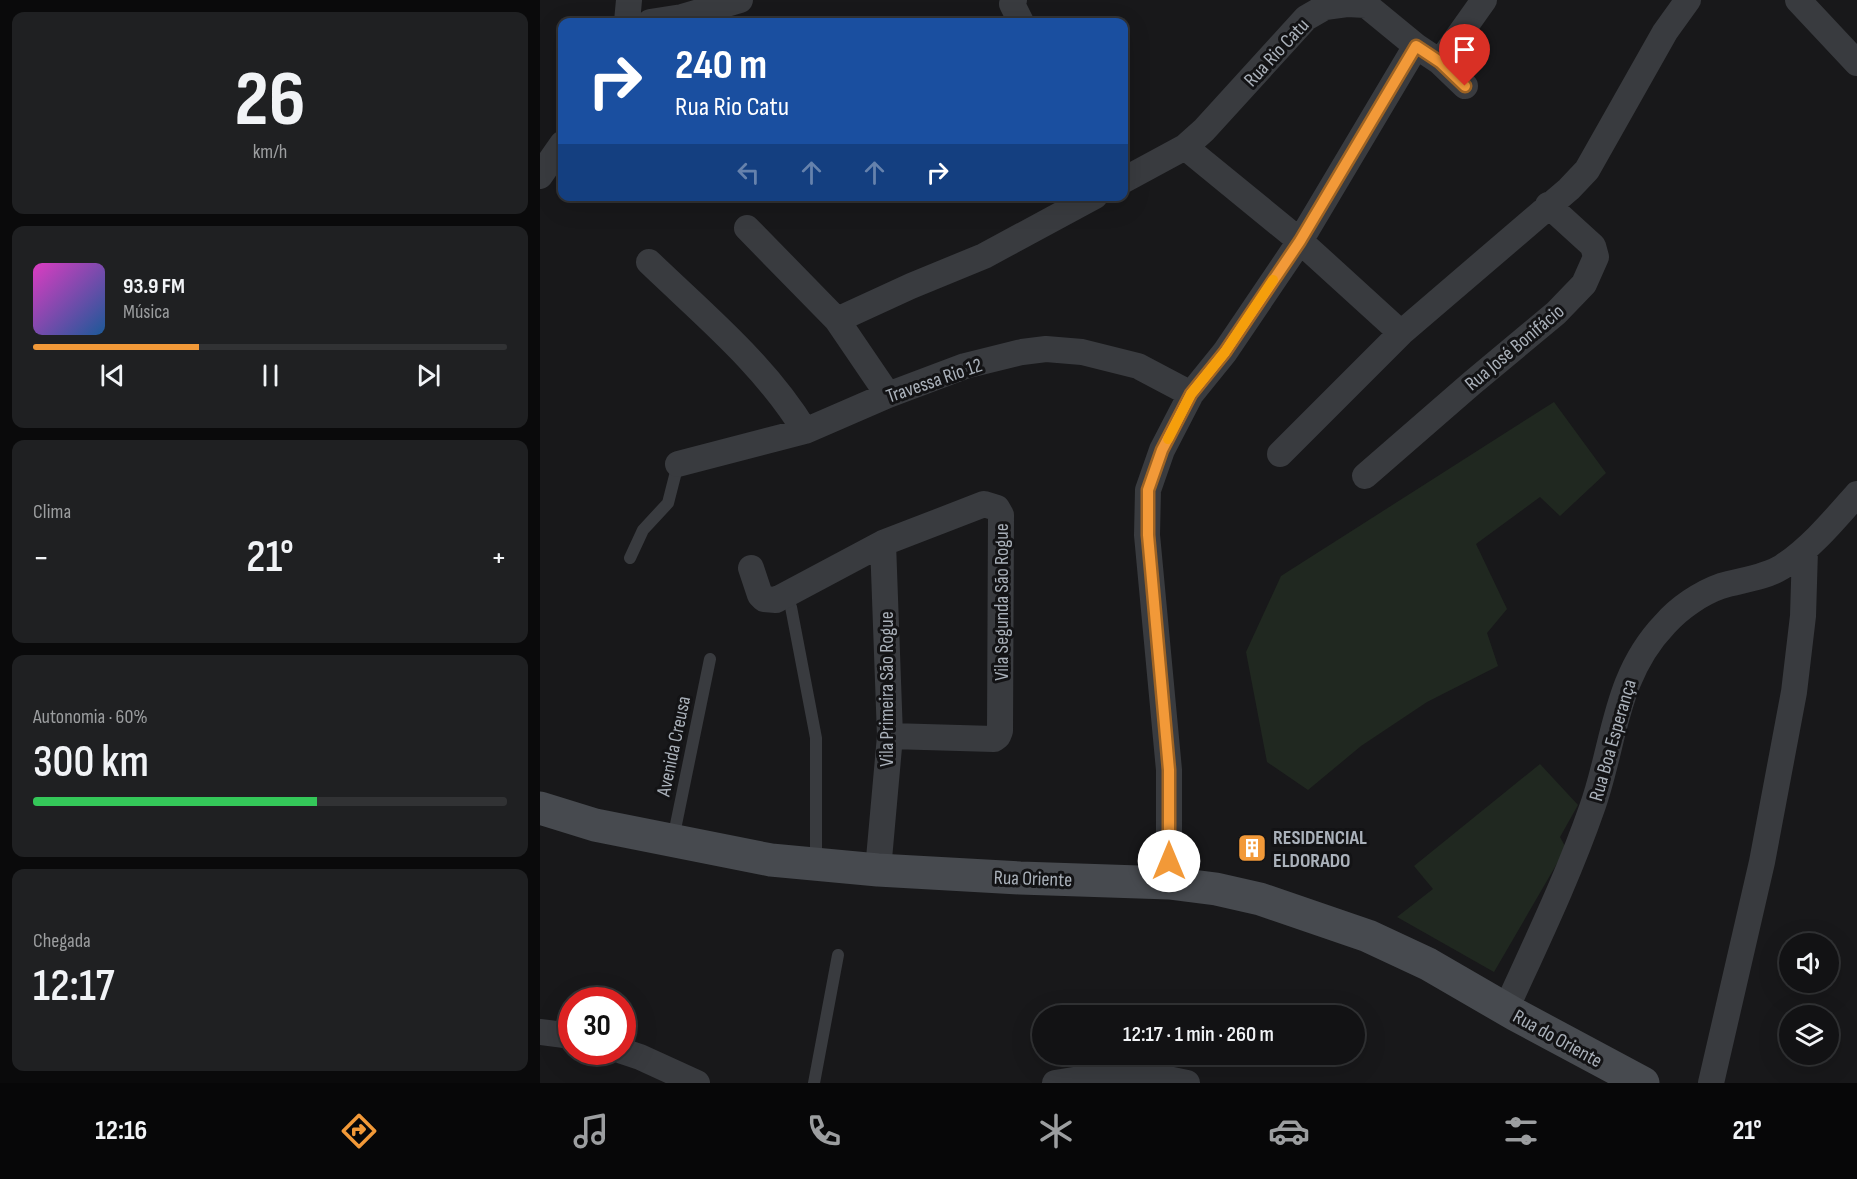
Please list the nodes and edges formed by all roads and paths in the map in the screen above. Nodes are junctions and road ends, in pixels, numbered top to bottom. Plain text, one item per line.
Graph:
1 (629, 0) edge
2 (740, 0) edge
3 (1014, 0) edge
4 (1484, 0) edge
5 (1688, 0) edge
6 (1798, 0) edge
7 (1368, 2) edge
8 (627, 18) edge
9 (676, 18) edge
10 (1019, 18) edge
11 (1416, 46) junction
12 (1440, 62) junction
13 (1857, 63) edge
14 (1465, 86) dead end
15 (1185, 147) junction
16 (558, 150) edge
17 (540, 176) edge
18 (1128, 178) edge
19 (1086, 201) edge
20 (1548, 205) junction
21 (747, 228) dead end
22 (1300, 241) junction
23 (649, 262) dead end
24 (837, 320) junction
25 (1401, 333) junction
26 (1191, 394) junction
27 (888, 395) junction
28 (805, 430) junction
29 (1280, 454) dead end
30 (678, 464) joint
31 (1365, 476) dead end
32 (1857, 494) edge
33 (883, 543) junction
34 (1805, 550) junction
35 (630, 558) dead end
36 (751, 568) dead end
37 (791, 608) dead end
38 (710, 659) dead end
39 (890, 736) junction
40 (540, 808) edge
41 (673, 841) junction
42 (816, 864) junction
43 (878, 870) junction
44 (1169, 883) junction
45 (838, 955) dead end
46 (1506, 1009) junction
47 (540, 1032) edge
48 (558, 1034) edge
49 (636, 1056) edge
50 (697, 1083) edge
51 (814, 1083) edge
52 (1055, 1083) edge
53 (1188, 1083) edge
54 (1643, 1083) edge
55 (1711, 1083) edge

1 - 8 street
2 - 9 street
3 - 10 street
4 - 12 street
5 - 20 street
6 - 13 street
7 - 11 street, Rua Rio Catu
7 - 15 street, Rua Rio Catu
11 - 12 street, Rua Rio Catu
11 - 22 street
12 - 14 street, Rua Rio Catu
15 - 18 street, Rua Rio Catu
15 - 22 street
16 - 17 street
19 - 24 street
20 - 25 street
20 - 31 street, Rua José Bonifácio
21 - 24 street
22 - 25 street
22 - 26 street
23 - 28 street
24 - 27 street
25 - 29 street
26 - 27 street, Travessa Rio 12
26 - 44 street
27 - 28 street, Travessa Rio 12
28 - 30 street, Travessa Rio 12
30 - 35 lane
32 - 34 street, Rua Boa Esperança
33 - 36 street, Vila Segunda São Rogue
33 - 39 street, Vila Primeira São Rogue
33 - 39 street, Vila Segunda São Rogue
34 - 46 street, Rua Boa Esperança
34 - 55 street
37 - 42 lane
38 - 41 lane, Avenida Creusa
39 - 43 street, Vila Primeira São Rogue
40 - 41 street, Rua Oriente
41 - 42 street, Rua Oriente
42 - 43 street, Rua Oriente
43 - 44 street, Rua Oriente
44 - 46 street, Rua Oriente
45 - 51 lane
46 - 54 street, Rua do Oriente
47 - 48 street
49 - 50 street
52 - 53 street

